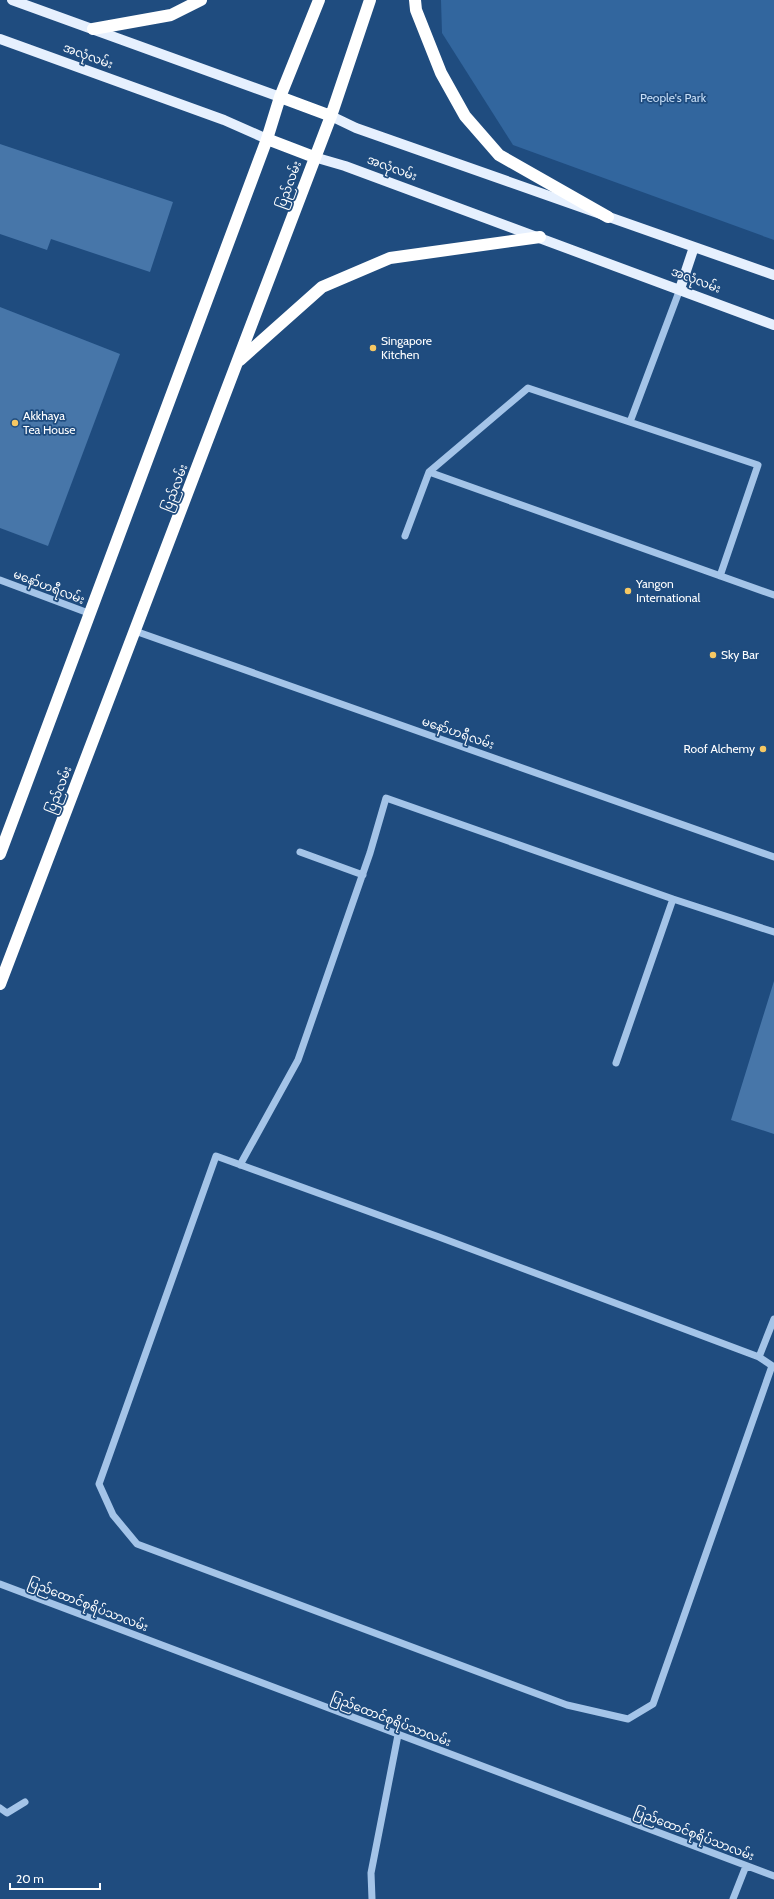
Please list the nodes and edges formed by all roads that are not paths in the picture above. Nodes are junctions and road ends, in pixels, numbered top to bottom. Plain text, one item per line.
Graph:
1 (12, 0) edge
2 (201, 0) edge
3 (319, 0) edge
4 (370, 0) edge
5 (415, 0) edge
6 (93, 29) junction
7 (0, 39) edge
8 (280, 97) junction
9 (331, 116) junction
10 (267, 139) junction
11 (314, 157) junction
12 (608, 217) junction
13 (540, 237) junction
14 (694, 247) junction
15 (774, 275) edge
16 (680, 289) junction
17 (774, 325) edge
18 (238, 362) junction
19 (630, 422) junction
20 (429, 472) junction
21 (405, 536) dead end
22 (720, 576) junction
23 (0, 580) edge
24 (774, 595) edge
25 (91, 614) junction
26 (135, 631) junction
27 (300, 852) dead end
28 (0, 854) edge
29 (774, 857) edge
30 (363, 875) junction
31 (673, 899) junction
32 (774, 932) edge
33 (0, 984) edge
34 (616, 1063) dead end
35 (240, 1165) junction
36 (774, 1319) edge
37 (759, 1357) junction
38 (773, 1366) edge
39 (0, 1584) edge
40 (398, 1735) junction
41 (24, 1802) dead end
42 (0, 1808) edge
43 (746, 1866) junction
44 (774, 1876) edge
45 (372, 1899) edge
46 (732, 1899) edge

1 - 6 main road
2 - 6 highway
3 - 8 highway
4 - 9 highway, ပြည်လမ်း
5 - 12 highway
6 - 8 main road
7 - 10 main road, အလုံလမ်း
8 - 9 highway
8 - 10 highway
9 - 11 highway, ပြည်လမ်း
9 - 12 main road
10 - 11 highway, အလုံလမ်း
10 - 25 highway
11 - 13 main road, အလုံလမ်း
11 - 18 highway, ပြည်လမ်း
12 - 14 main road
13 - 16 main road, အလုံလမ်း
13 - 18 highway
14 - 15 main road
14 - 16 main road
16 - 17 main road, အလုံလမ်း
16 - 19 street
18 - 26 highway, ပြည်လမ်း
19 - 20 street
19 - 22 street
20 - 21 street
20 - 22 street
22 - 24 street
23 - 25 street, မနော်ဟရီလမ်း
25 - 28 highway
26 - 29 street, မနော်ဟရီလမ်း
26 - 33 highway, ပြည်လမ်း
27 - 30 street
30 - 31 street
30 - 35 street
31 - 32 street
31 - 34 street
35 - 37 street
35 - 38 street
36 - 37 street
37 - 38 street
39 - 40 street, ပြည်ထောင်စုရိပ်သာလမ်း
40 - 43 street, ပြည်ထောင်စုရိပ်သာလမ်း
40 - 45 street
41 - 42 street
43 - 44 street, ပြည်ထောင်စုရိပ်သာလမ်း
43 - 46 street

